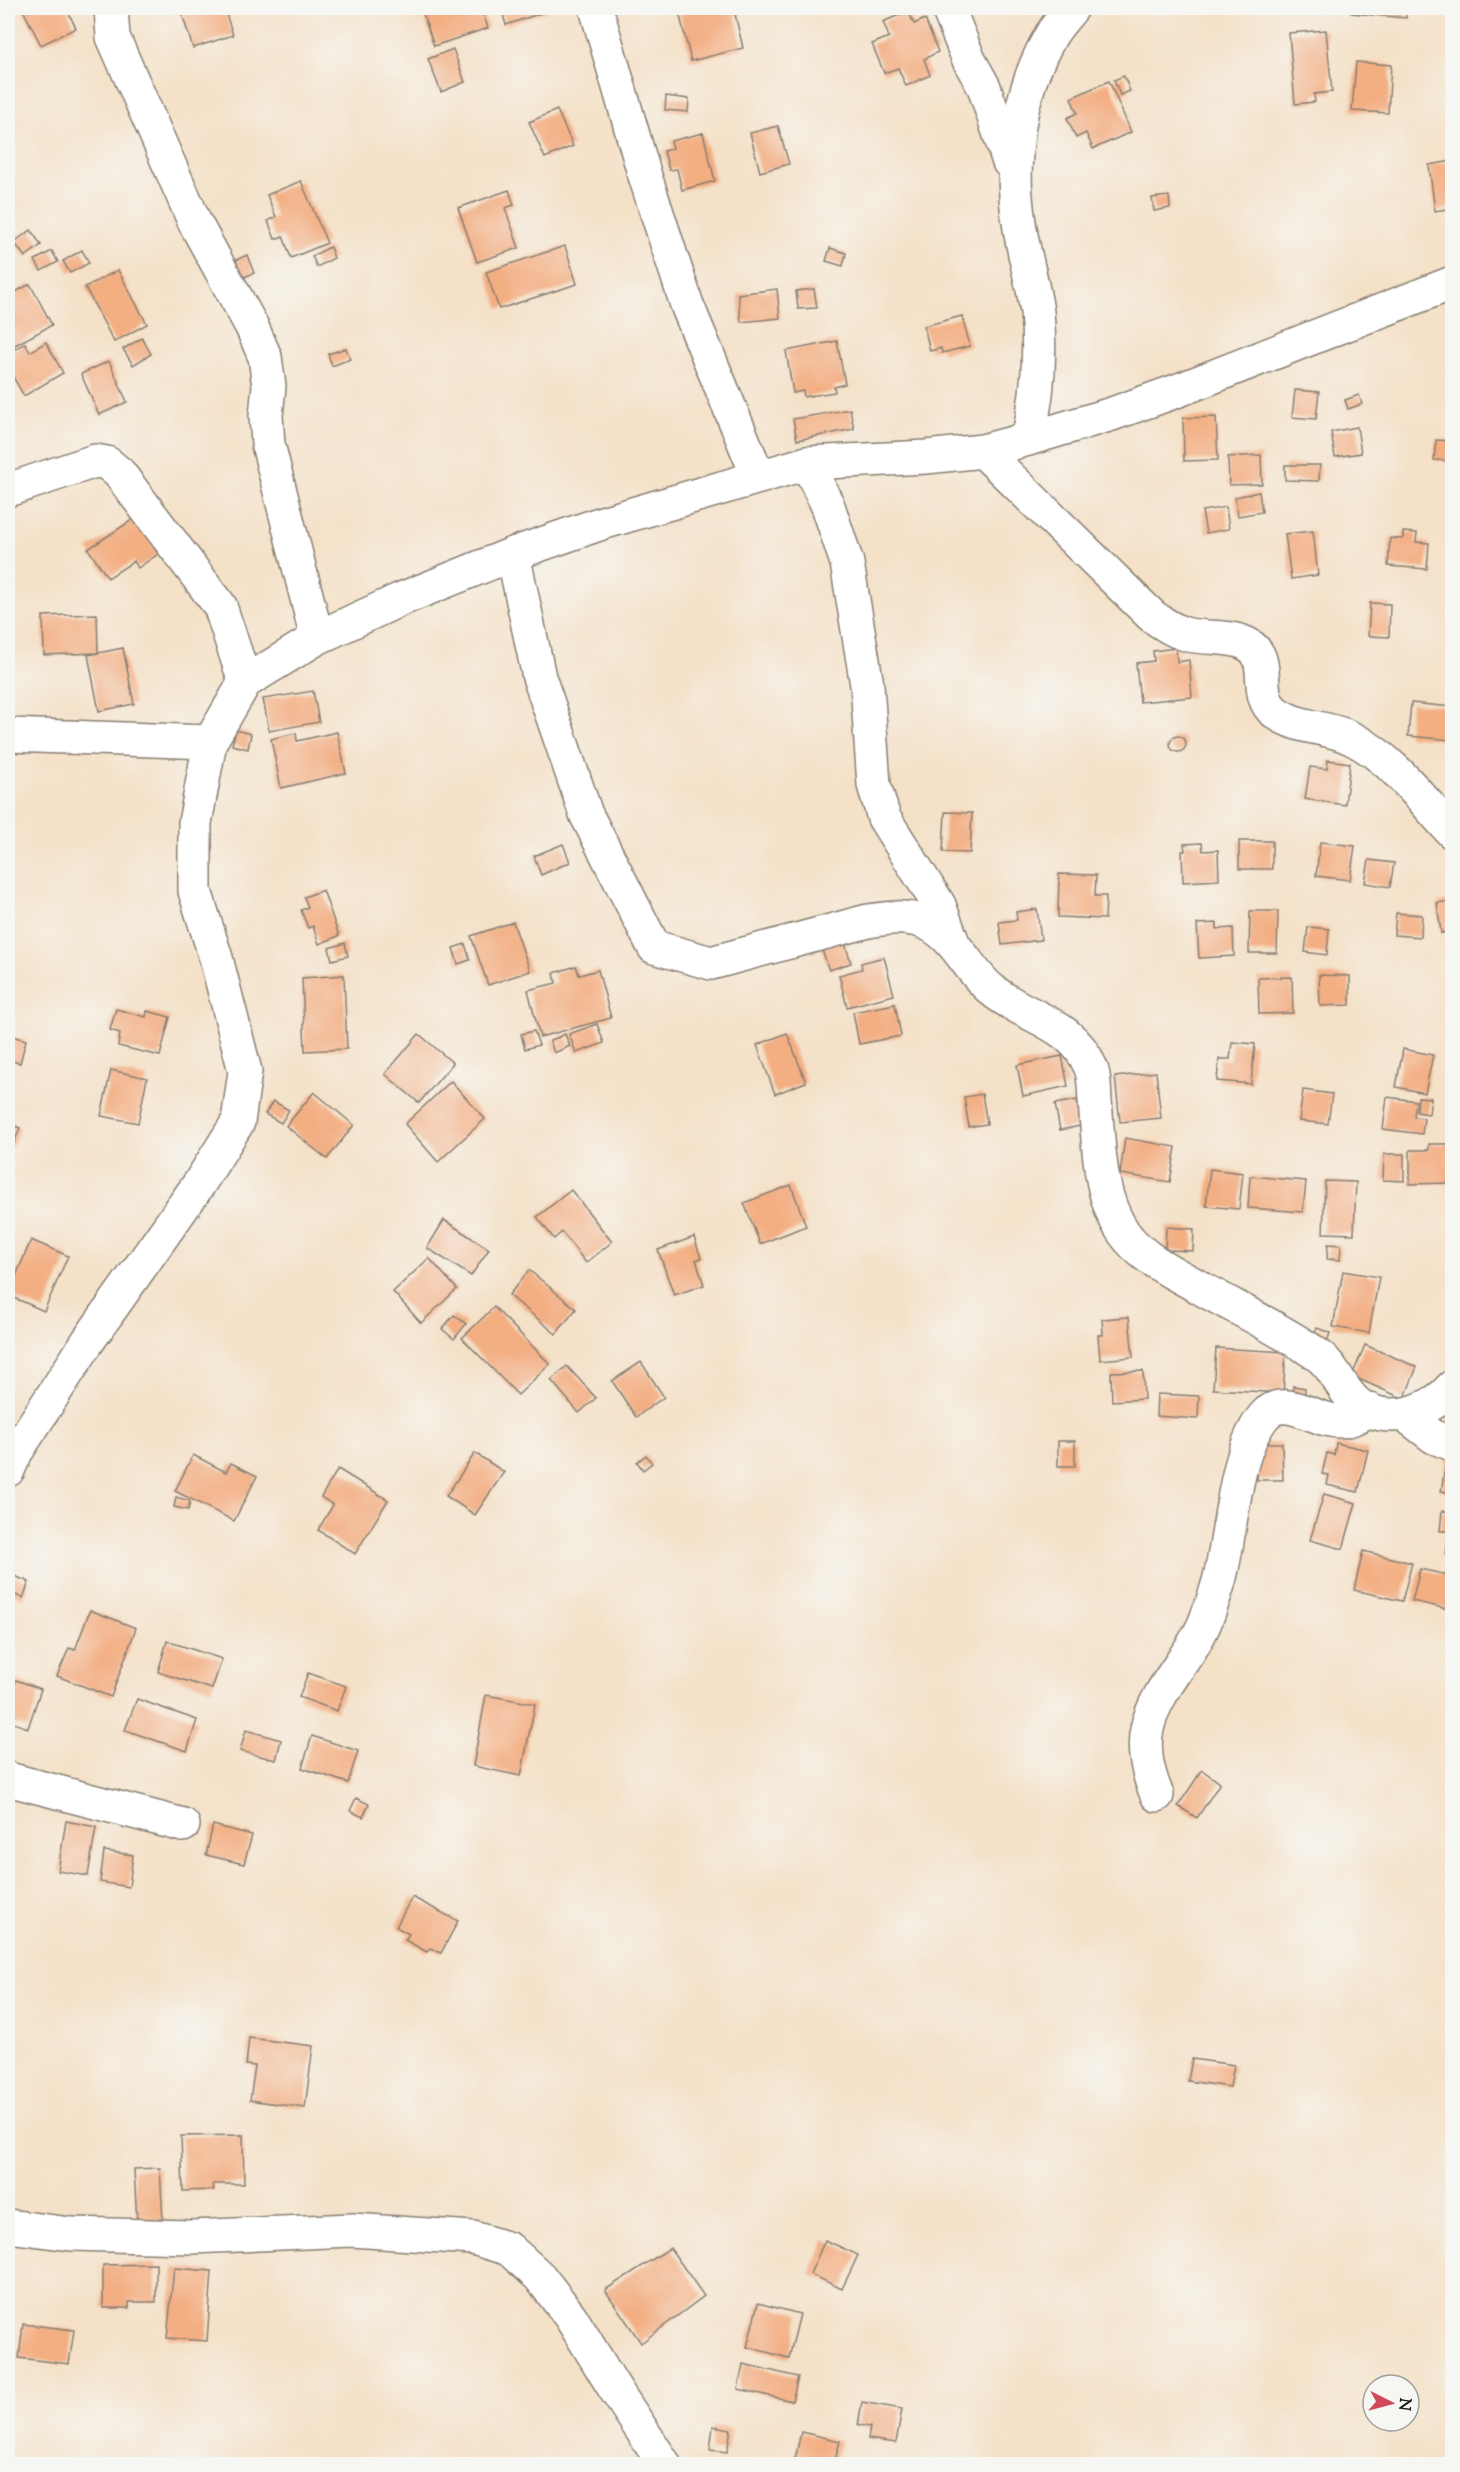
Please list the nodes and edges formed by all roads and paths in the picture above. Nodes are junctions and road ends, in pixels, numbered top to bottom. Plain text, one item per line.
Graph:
1 (111, 8) edge
2 (596, 8) edge
3 (948, 8) edge
4 (1072, 8) edge
5 (1013, 175) junction
6 (1452, 283) edge
7 (1028, 439) junction
8 (983, 451) junction
9 (807, 463) junction
10 (758, 476) junction
11 (8, 490) edge
12 (513, 554) junction
13 (317, 638) junction
14 (245, 682) junction
15 (8, 735) edge
16 (210, 742) junction
17 (1452, 832) edge
18 (953, 943) junction
19 (1452, 1387) edge
20 (1370, 1410) junction
21 (1404, 1414) junction
22 (1452, 1444) edge
23 (8, 1470) edge
24 (8, 1779) edge
25 (1157, 1795) dead end
26 (183, 1825) dead end
27 (8, 2226) edge
28 (664, 2464) edge

1 - 13 street
2 - 10 street
3 - 5 street
4 - 5 street
5 - 7 street
6 - 7 street
7 - 8 street
8 - 9 street
8 - 17 street
9 - 10 street
9 - 18 street
10 - 12 street
11 - 14 street
12 - 13 street
12 - 18 street
13 - 14 street
14 - 16 street
15 - 16 street
16 - 23 street
18 - 20 street
19 - 21 street
20 - 21 street
20 - 25 street
21 - 22 street
24 - 26 street
27 - 28 street

